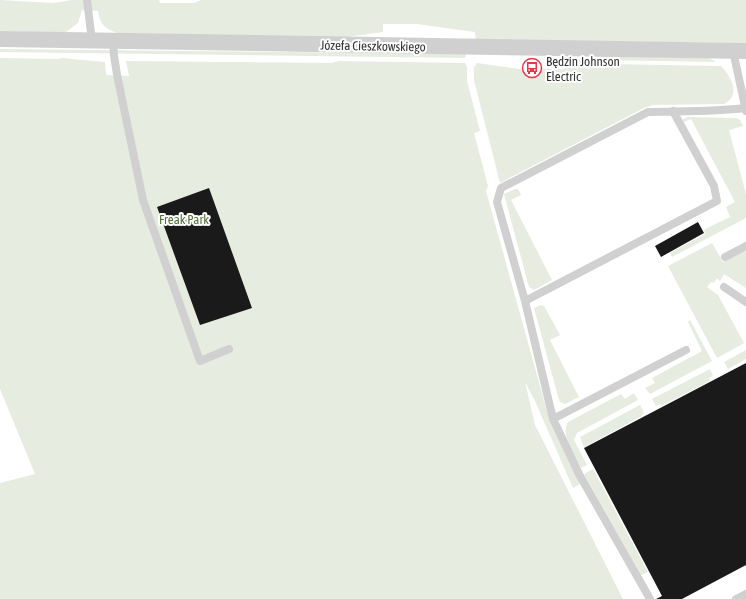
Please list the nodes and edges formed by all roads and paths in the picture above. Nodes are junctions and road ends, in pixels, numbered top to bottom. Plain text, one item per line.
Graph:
1 (87, 0) edge
2 (0, 40) edge
3 (92, 41) junction
4 (113, 41) junction
5 (740, 51) edge
6 (746, 110) edge
7 (673, 111) junction
8 (746, 246) edge
9 (725, 257) dead end
10 (724, 287) dead end
11 (525, 301) junction
12 (746, 302) edge
13 (229, 349) dead end
14 (686, 350) dead end
15 (554, 419) junction
16 (746, 594) edge
17 (650, 599) edge
18 (736, 599) edge

1 - 3 lane
2 - 3 street, Józefa Cieszkowskiego
3 - 4 street, Józefa Cieszkowskiego
4 - 5 street, Józefa Cieszkowskiego
4 - 13 lane
5 - 6 lane
6 - 7 lane
7 - 11 lane
7 - 11 lane
8 - 9 lane
10 - 12 lane
11 - 15 lane
14 - 15 lane
15 - 17 lane
16 - 18 lane

